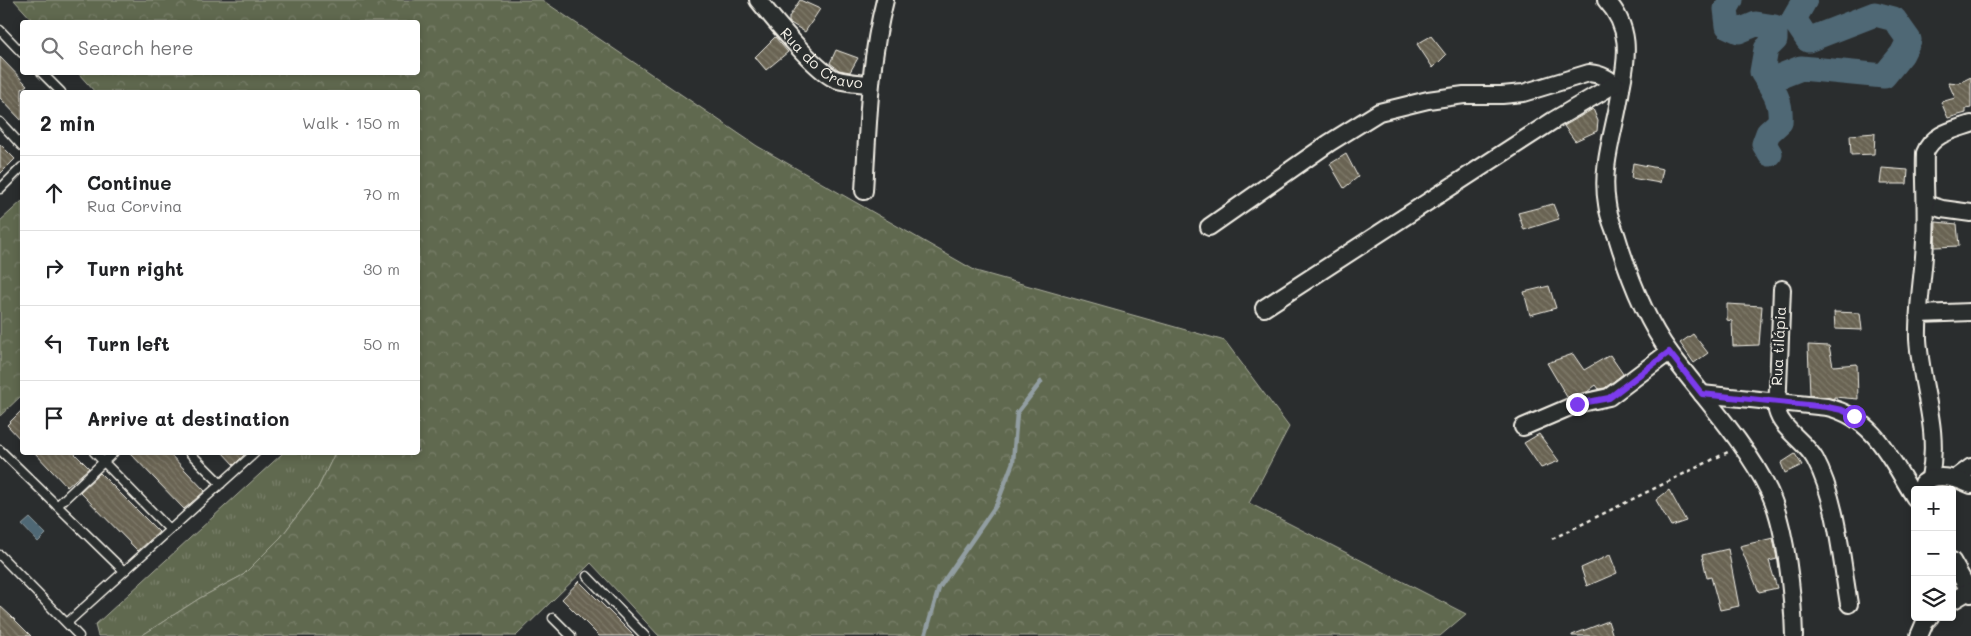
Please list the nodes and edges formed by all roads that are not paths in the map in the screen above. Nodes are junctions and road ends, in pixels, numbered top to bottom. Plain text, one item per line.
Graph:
1 (758, 0) edge
2 (885, 0) edge
3 (1606, 0) edge
4 (0, 30) edge
5 (20, 51) edge
6 (44, 75) edge
7 (870, 84) junction
8 (1618, 86) junction
9 (59, 90) edge
10 (0, 122) edge
11 (1971, 124) edge
12 (20, 144) edge
13 (20, 169) edge
14 (0, 189) edge
15 (864, 191) dead end
16 (1926, 204) junction
17 (1971, 213) edge
18 (1209, 227) dead end
19 (1782, 289) dead end
20 (1264, 308) dead end
21 (1971, 312) edge
22 (1919, 314) junction
23 (1669, 352) junction
24 (1702, 394) junction
25 (1777, 403) junction
26 (1523, 427) dead end
27 (0, 450) edge
28 (97, 455) edge
29 (111, 455) edge
30 (192, 455) edge
31 (253, 455) edge
32 (104, 462) junction
33 (1971, 467) edge
34 (1930, 478) junction
35 (1956, 478) junction
36 (221, 484) junction
37 (1971, 485) edge
38 (1922, 486) edge
39 (1911, 492) edge
40 (57, 506) junction
41 (170, 530) junction
42 (0, 555) edge
43 (1956, 569) edge
44 (124, 571) junction
45 (587, 576) dead end
46 (1970, 593) edge
47 (1956, 599) edge
48 (1849, 604) dead end
49 (552, 618) dead end
50 (1926, 621) edge
51 (67, 623) junction
52 (79, 636) edge
53 (571, 636) edge
54 (644, 636) edge
55 (1794, 636) edge
56 (1920, 636) edge

1 - 7 street, Rua do Cravo
2 - 7 street
3 - 8 street
4 - 5 lane
6 - 9 lane
7 - 15 street
8 - 18 street
8 - 20 street
8 - 23 street
10 - 12 lane
11 - 16 street
13 - 14 lane
16 - 17 street
16 - 22 street
19 - 25 street, Rua tilápia
21 - 22 street
22 - 34 street
23 - 24 street
23 - 26 street
24 - 25 street
24 - 55 street
25 - 39 street
25 - 48 street
27 - 40 lane
28 - 32 lane
29 - 32 lane
30 - 36 lane
31 - 36 lane
32 - 40 lane
32 - 41 lane
33 - 35 street
34 - 35 street
34 - 38 street
35 - 37 street
36 - 41 lane
40 - 44 lane
41 - 44 lane
42 - 51 lane
43 - 46 street
44 - 51 lane
45 - 54 lane
46 - 47 street
49 - 53 lane
50 - 56 street
51 - 52 lane

